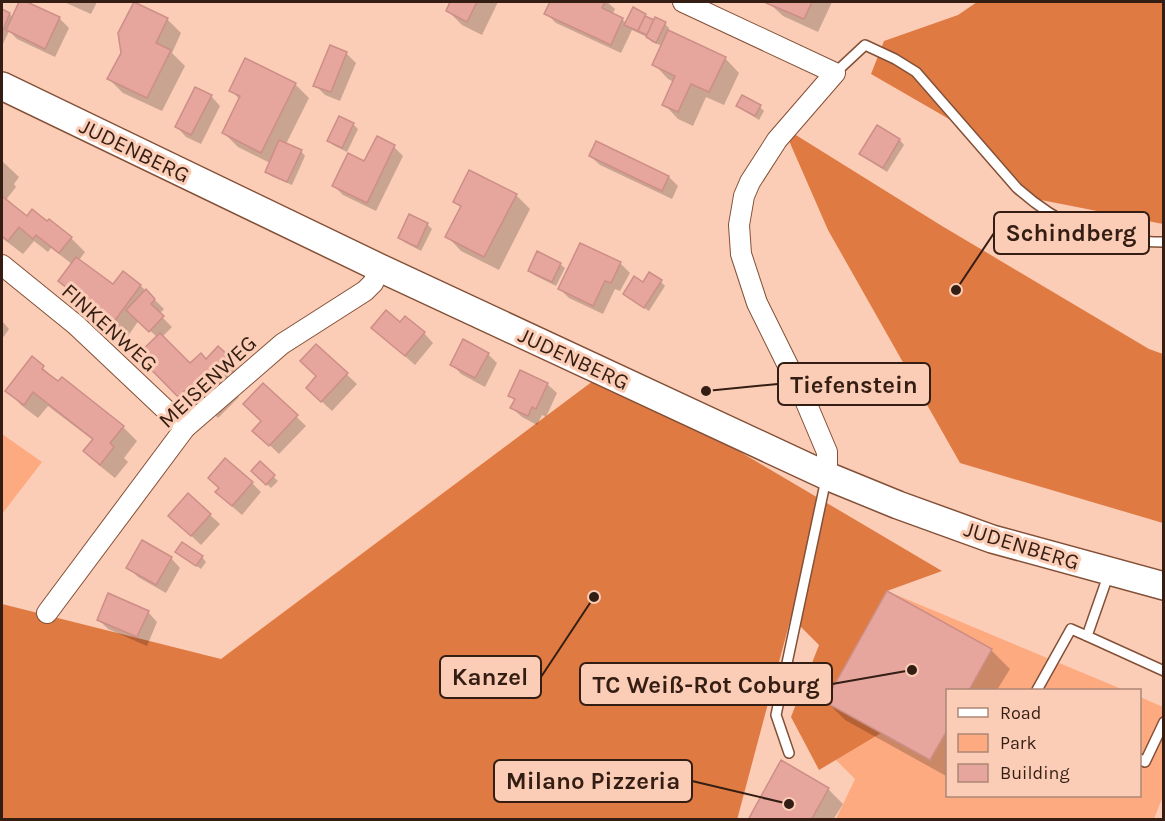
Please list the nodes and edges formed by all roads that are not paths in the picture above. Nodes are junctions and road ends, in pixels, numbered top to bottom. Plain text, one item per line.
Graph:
1 (683, 2) edge
2 (835, 73) junction
3 (2, 86) edge
4 (1164, 242) edge
5 (2, 265) edge
6 (380, 268) junction
7 (185, 428) junction
8 (827, 476) junction
9 (1109, 571) junction
10 (1164, 586) edge
11 (47, 613) dead end
12 (1087, 636) junction
13 (1164, 671) edge
14 (1038, 689) edge
15 (1164, 722) edge
16 (789, 753) dead end
17 (1141, 760) edge

1 - 2 street
2 - 4 lane
2 - 8 street
3 - 6 street, JUDENBERG
5 - 7 street, FINKENWEG
6 - 7 street, MEISENWEG
6 - 8 street, JUDENBERG
7 - 11 street, MEISENWEG
8 - 9 street, JUDENBERG
8 - 16 lane
9 - 10 street, JUDENBERG
9 - 12 lane
12 - 13 lane
12 - 14 lane
15 - 17 lane

